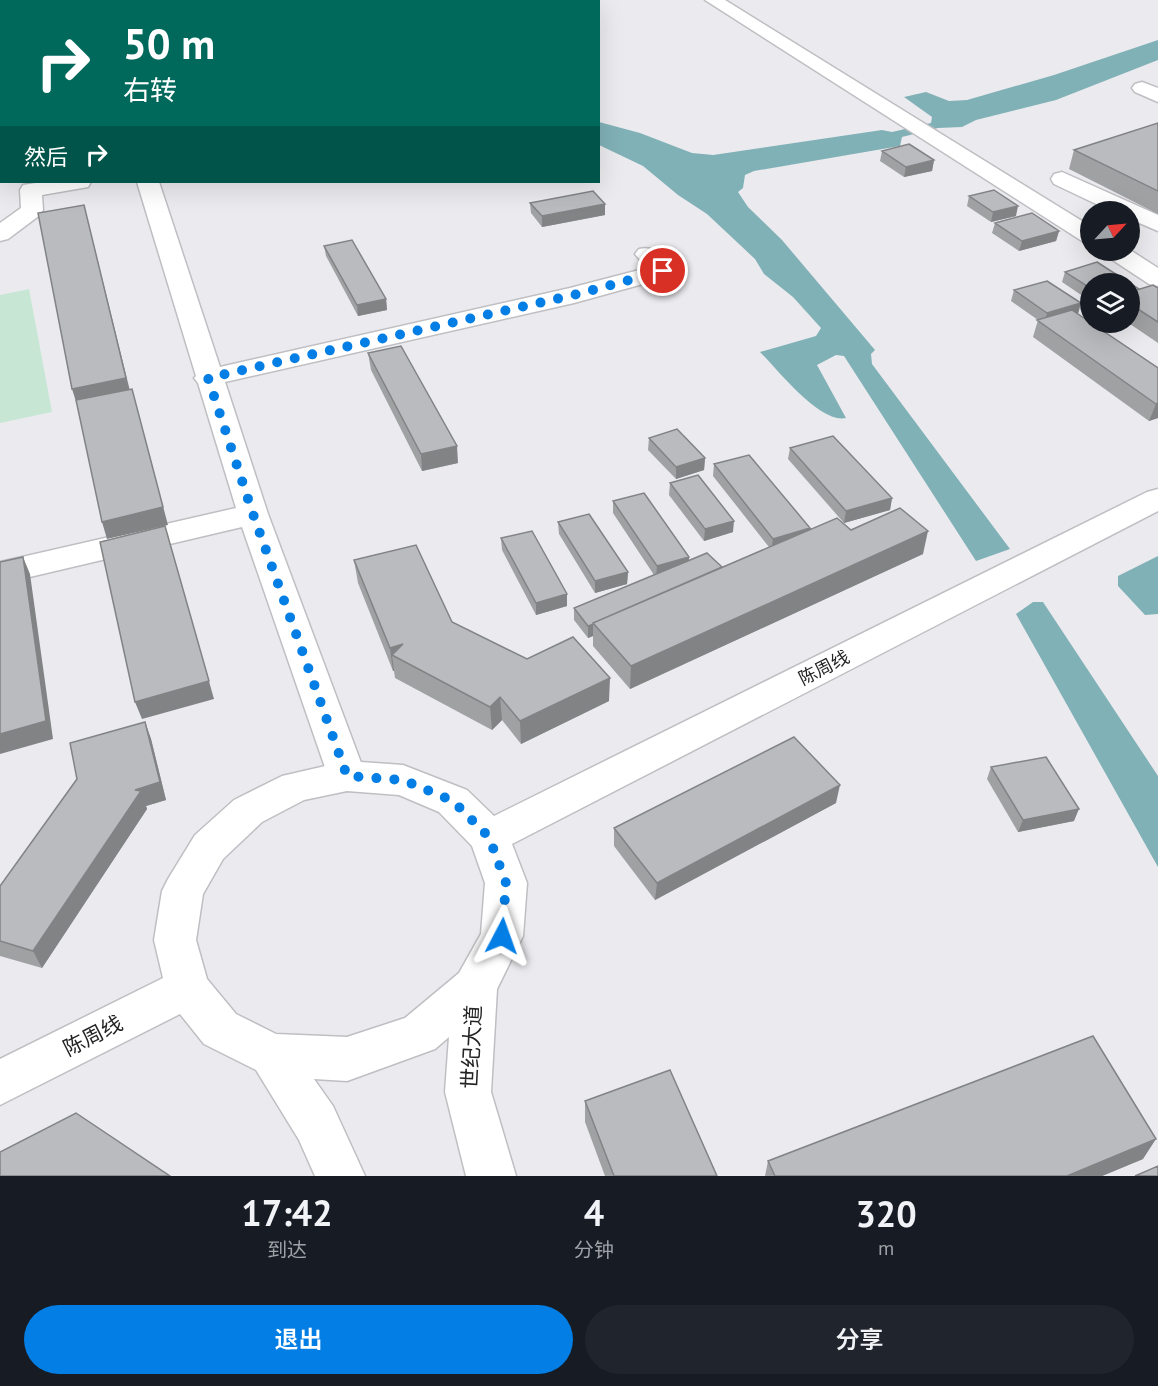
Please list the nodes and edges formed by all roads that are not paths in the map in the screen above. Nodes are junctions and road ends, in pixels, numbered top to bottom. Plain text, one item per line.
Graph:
1 (713, 0) edge
2 (1062, 178) dead end
3 (74, 183) edge
4 (148, 183) edge
5 (1158, 224) edge
6 (1080, 230) edge
7 (0, 234) edge
8 (647, 254) dead end
9 (1130, 261) edge
10 (1158, 279) edge
11 (208, 378) junction
12 (1158, 499) edge
13 (253, 514) junction
14 (0, 573) edge
15 (347, 776) junction
16 (489, 837) junction
17 (475, 987) junction
18 (187, 988) junction
19 (272, 1055) junction
20 (0, 1083) edge
21 (340, 1176) edge
22 (491, 1176) edge

1 - 6 street
2 - 5 street
3 - 7 street
4 - 11 street
8 - 11 street
9 - 10 street
11 - 13 street
12 - 16 street, 陈周线
13 - 14 street
13 - 15 street
15 - 16 street
15 - 18 street
16 - 17 street
17 - 19 street
17 - 22 street, 世纪大道
18 - 19 street
18 - 20 street, 陈周线
19 - 21 street

